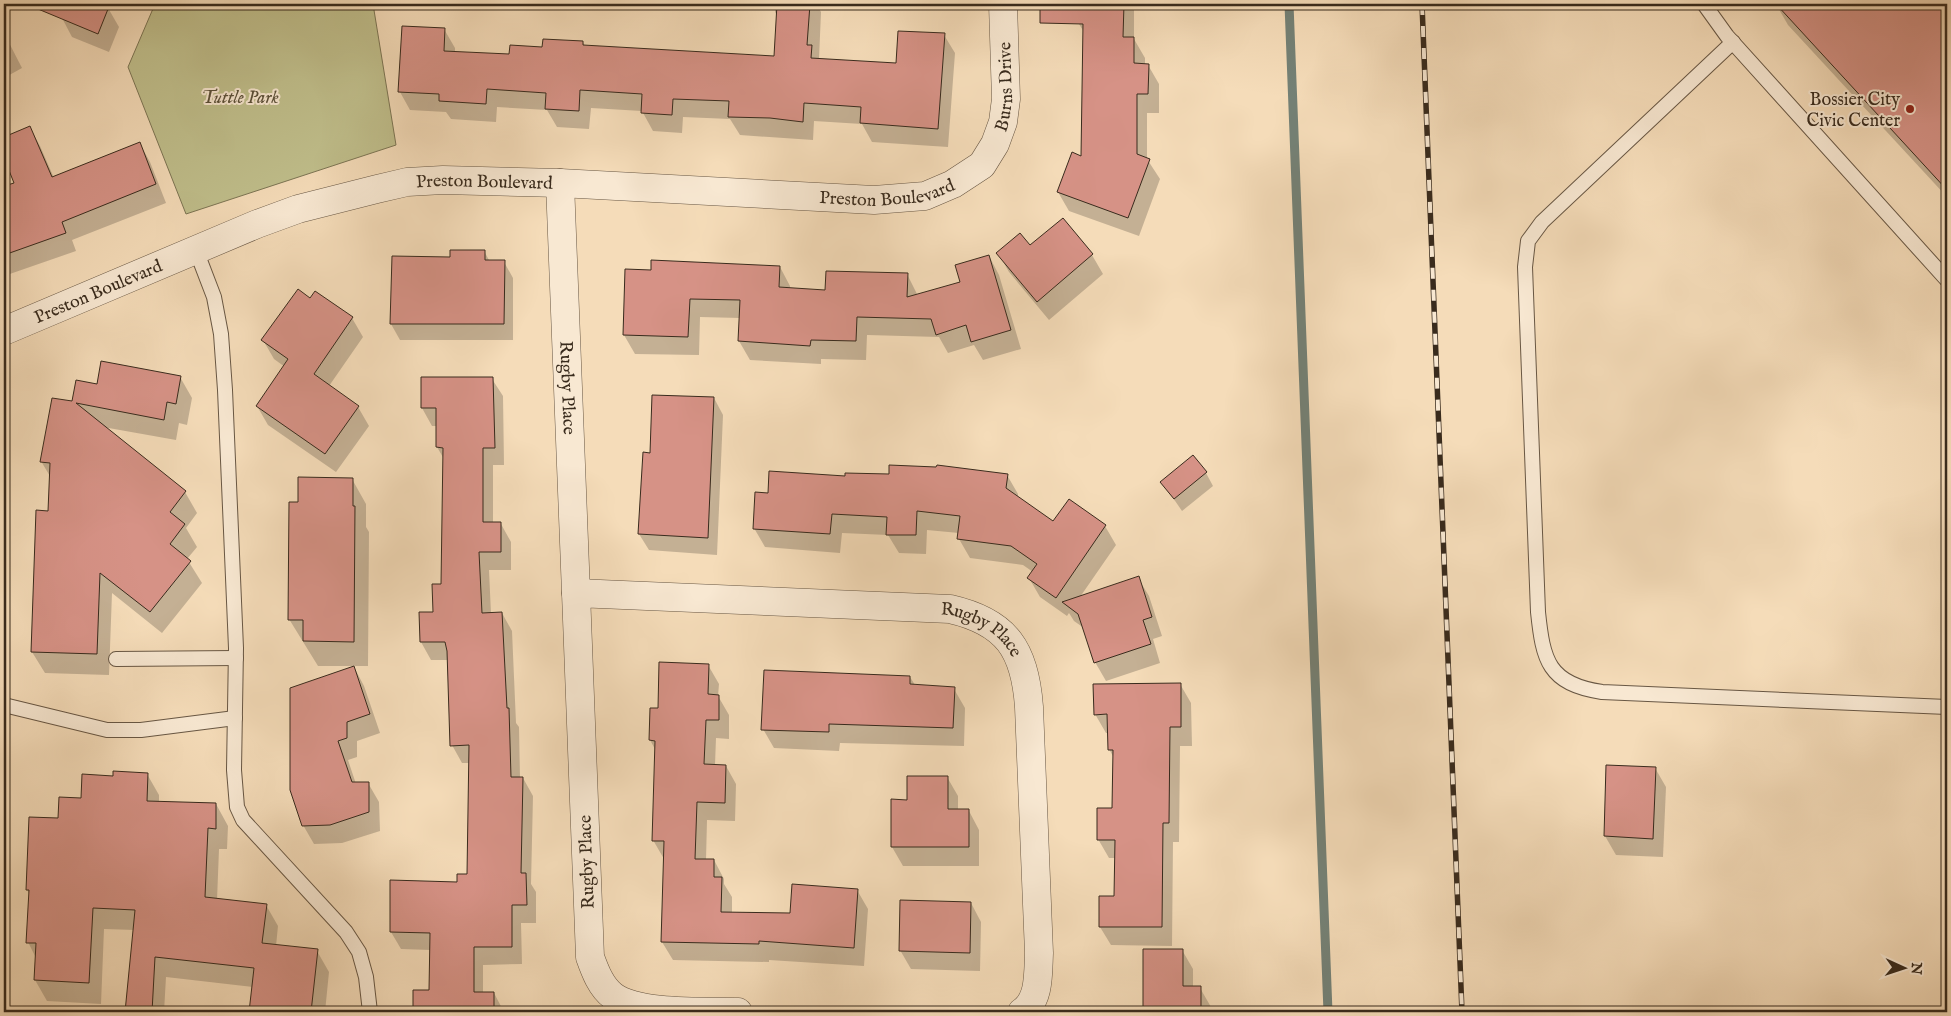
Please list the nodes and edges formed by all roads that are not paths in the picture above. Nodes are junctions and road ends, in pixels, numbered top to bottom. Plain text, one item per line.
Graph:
1 (1003, 4) edge
2 (1704, 4) edge
3 (1732, 42) junction
4 (982, 165) joint
5 (560, 183) junction
6 (196, 250) junction
7 (1947, 280) edge
8 (4, 331) edge
9 (576, 593) junction
10 (236, 658) junction
11 (116, 659) dead end
12 (4, 705) edge
13 (1947, 708) edge
14 (235, 718) junction
15 (370, 1012) edge
16 (738, 1012) edge
17 (1022, 1012) edge

1 - 4 street, Burns Drive
2 - 3 lane
3 - 7 lane
3 - 13 lane
4 - 5 street, Preston Boulevard
5 - 6 street, Preston Boulevard
5 - 9 street, Rugby Place
6 - 8 street, Preston Boulevard
6 - 10 lane
9 - 16 street, Rugby Place
9 - 17 street, Rugby Place
10 - 11 lane
10 - 14 lane
12 - 14 lane
14 - 15 lane

